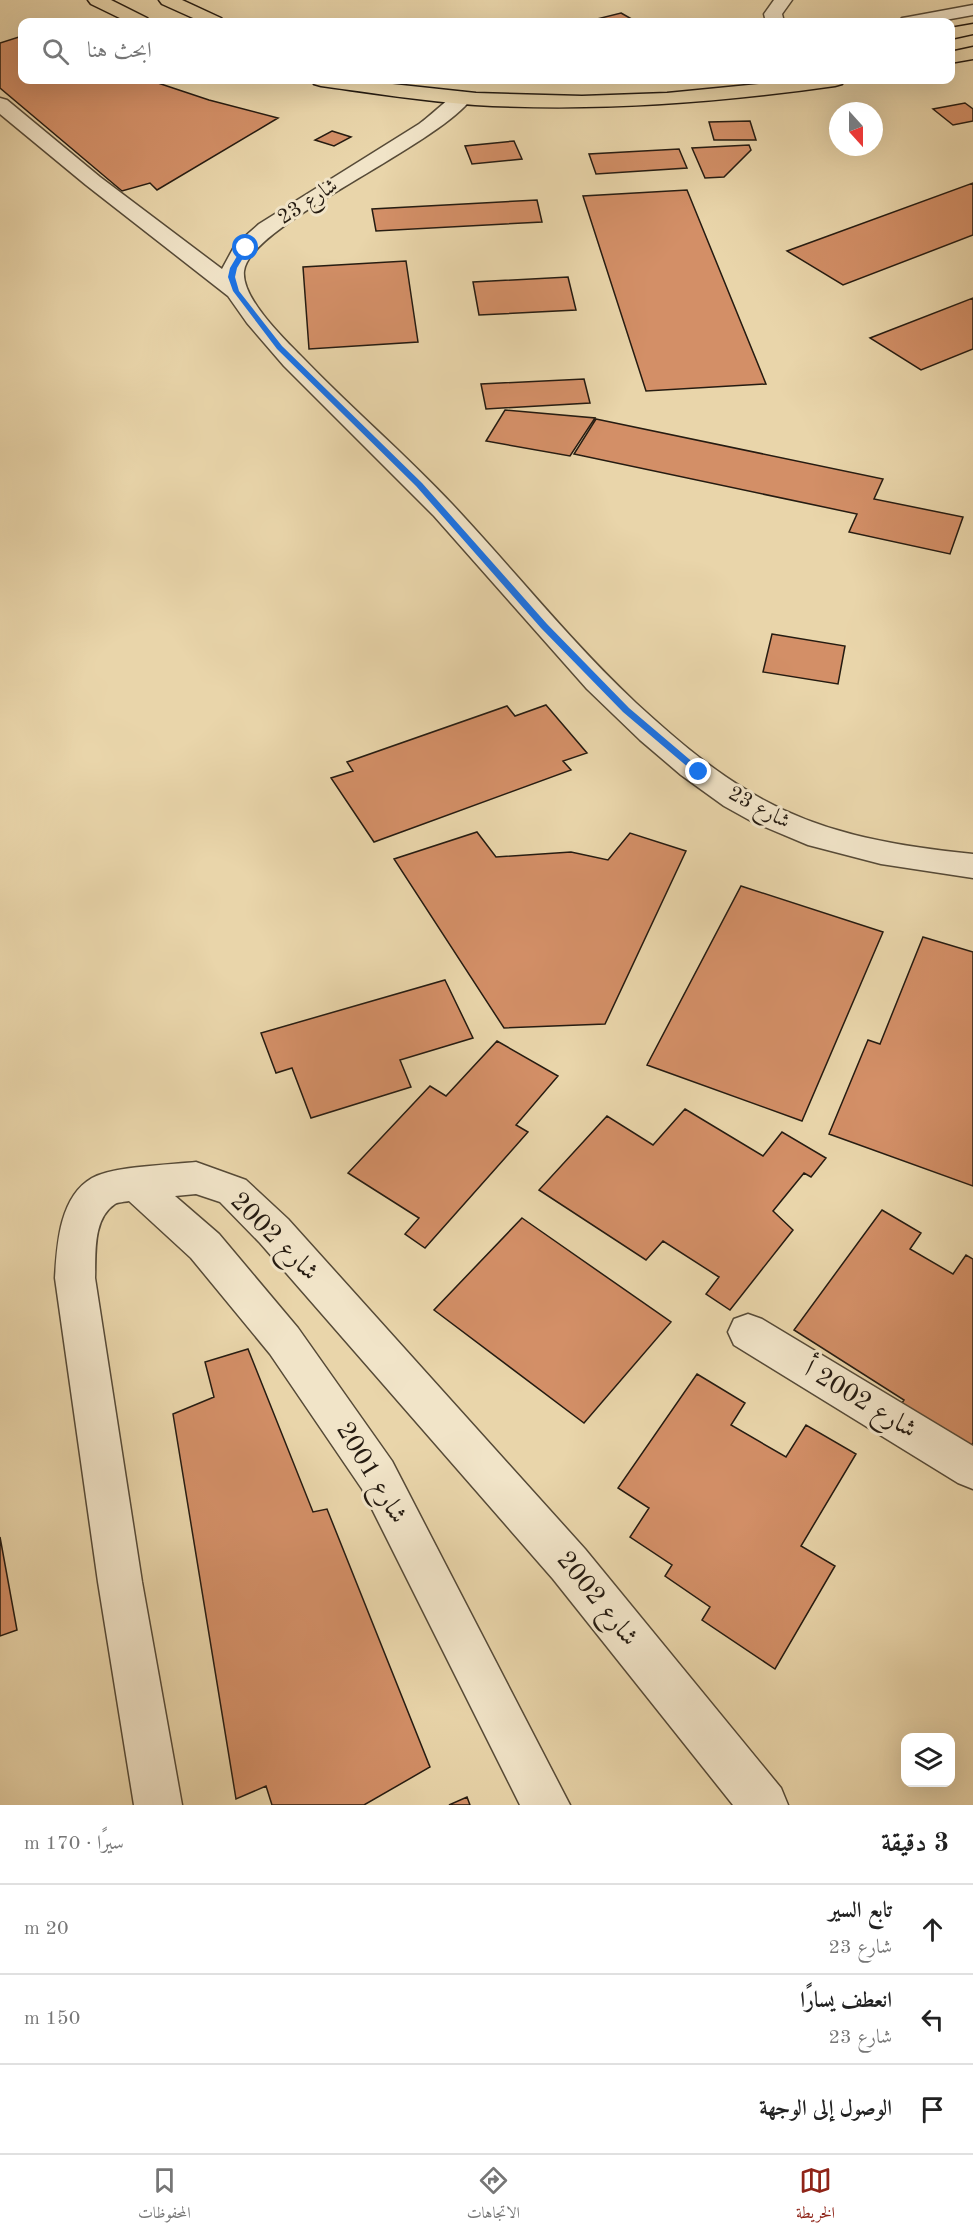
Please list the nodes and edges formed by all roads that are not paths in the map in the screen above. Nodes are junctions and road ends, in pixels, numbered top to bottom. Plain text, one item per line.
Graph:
1 (97, 0) edge
2 (168, 0) edge
3 (783, 0) edge
4 (973, 10) edge
5 (133, 18) edge
6 (206, 18) edge
7 (774, 18) edge
8 (930, 18) edge
9 (973, 29) edge
10 (955, 33) edge
11 (973, 53) edge
12 (955, 57) edge
13 (352, 84) edge
14 (805, 84) edge
15 (462, 98) junction
16 (0, 104) edge
17 (236, 291) junction
18 (973, 866) edge
19 (136, 1184) junction
20 (748, 1332) dead end
21 (973, 1469) edge
22 (158, 1805) edge
23 (546, 1805) edge
24 (764, 1805) edge

1 - 5 highway
2 - 6 highway
3 - 7 street
4 - 8 street
9 - 10 highway
11 - 12 highway
13 - 15 highway
14 - 15 highway
15 - 17 street, شارع 23
16 - 17 street
17 - 18 street, شارع 23
19 - 22 street, شارع 2002
19 - 23 street, شارع 2001
19 - 24 street, شارع 2002
20 - 21 street, شارع 2002 أ

